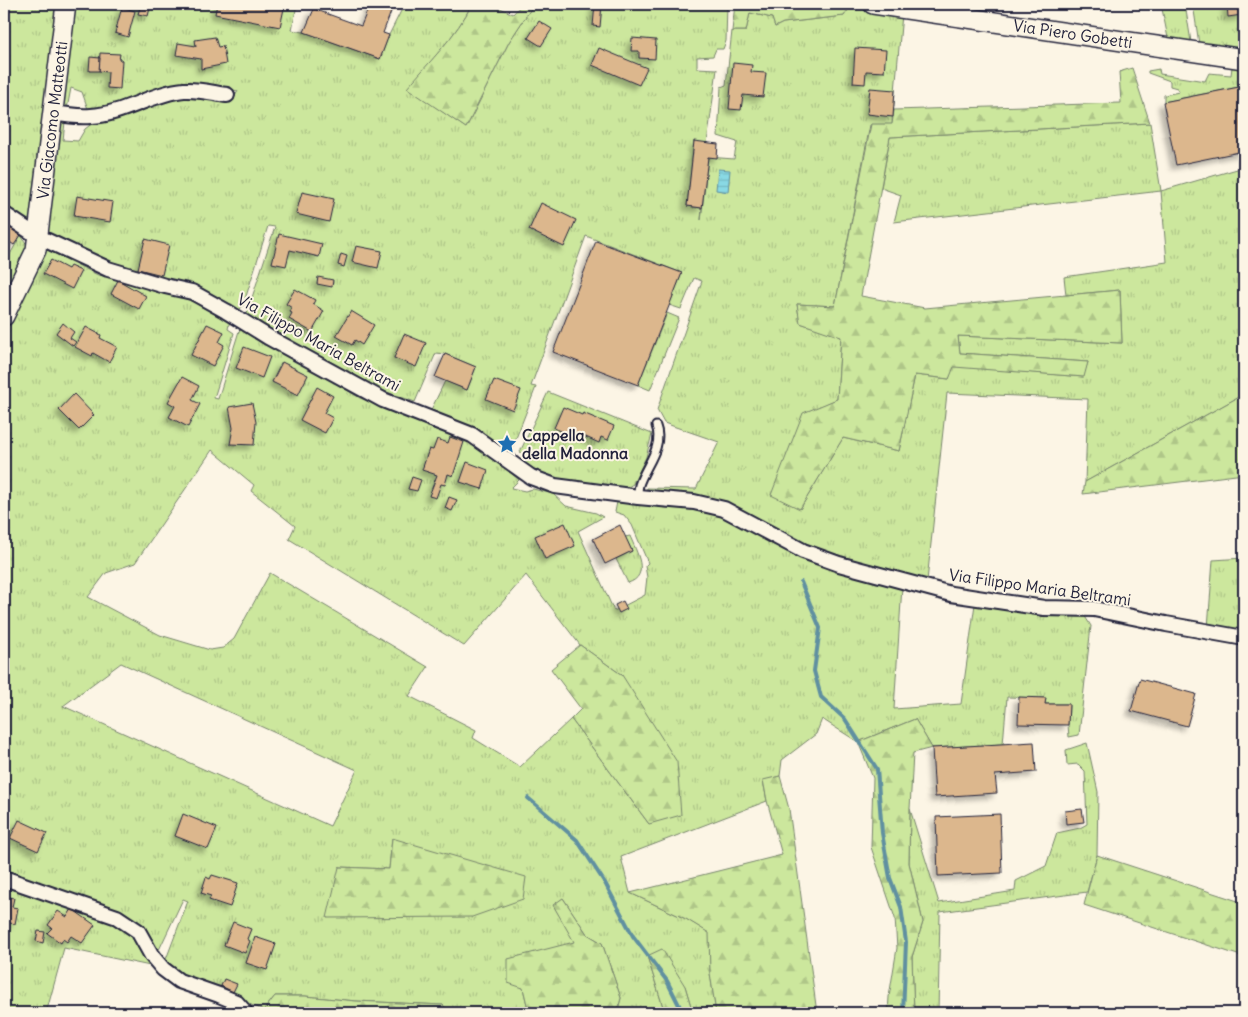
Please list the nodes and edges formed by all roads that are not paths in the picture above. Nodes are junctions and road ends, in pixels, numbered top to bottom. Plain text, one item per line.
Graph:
1 (66, 4) edge
2 (873, 4) edge
3 (1244, 59) edge
4 (226, 96) dead end
5 (53, 113) junction
6 (4, 214) edge
7 (37, 236) junction
8 (4, 316) edge
9 (656, 426) dead end
10 (638, 497) junction
11 (1244, 638) edge
12 (4, 878) edge
13 (243, 1013) edge

1 - 5 street, Via Giacomo Matteotti
2 - 3 street, Via Piero Gobetti
4 - 5 street
5 - 7 street, Via Giacomo Matteotti
6 - 7 street, Via Filippo Maria Beltrami
7 - 8 street, Via Giacomo Matteotti
7 - 10 street, Via Filippo Maria Beltrami
9 - 10 lane
10 - 11 street, Via Filippo Maria Beltrami
12 - 13 street

